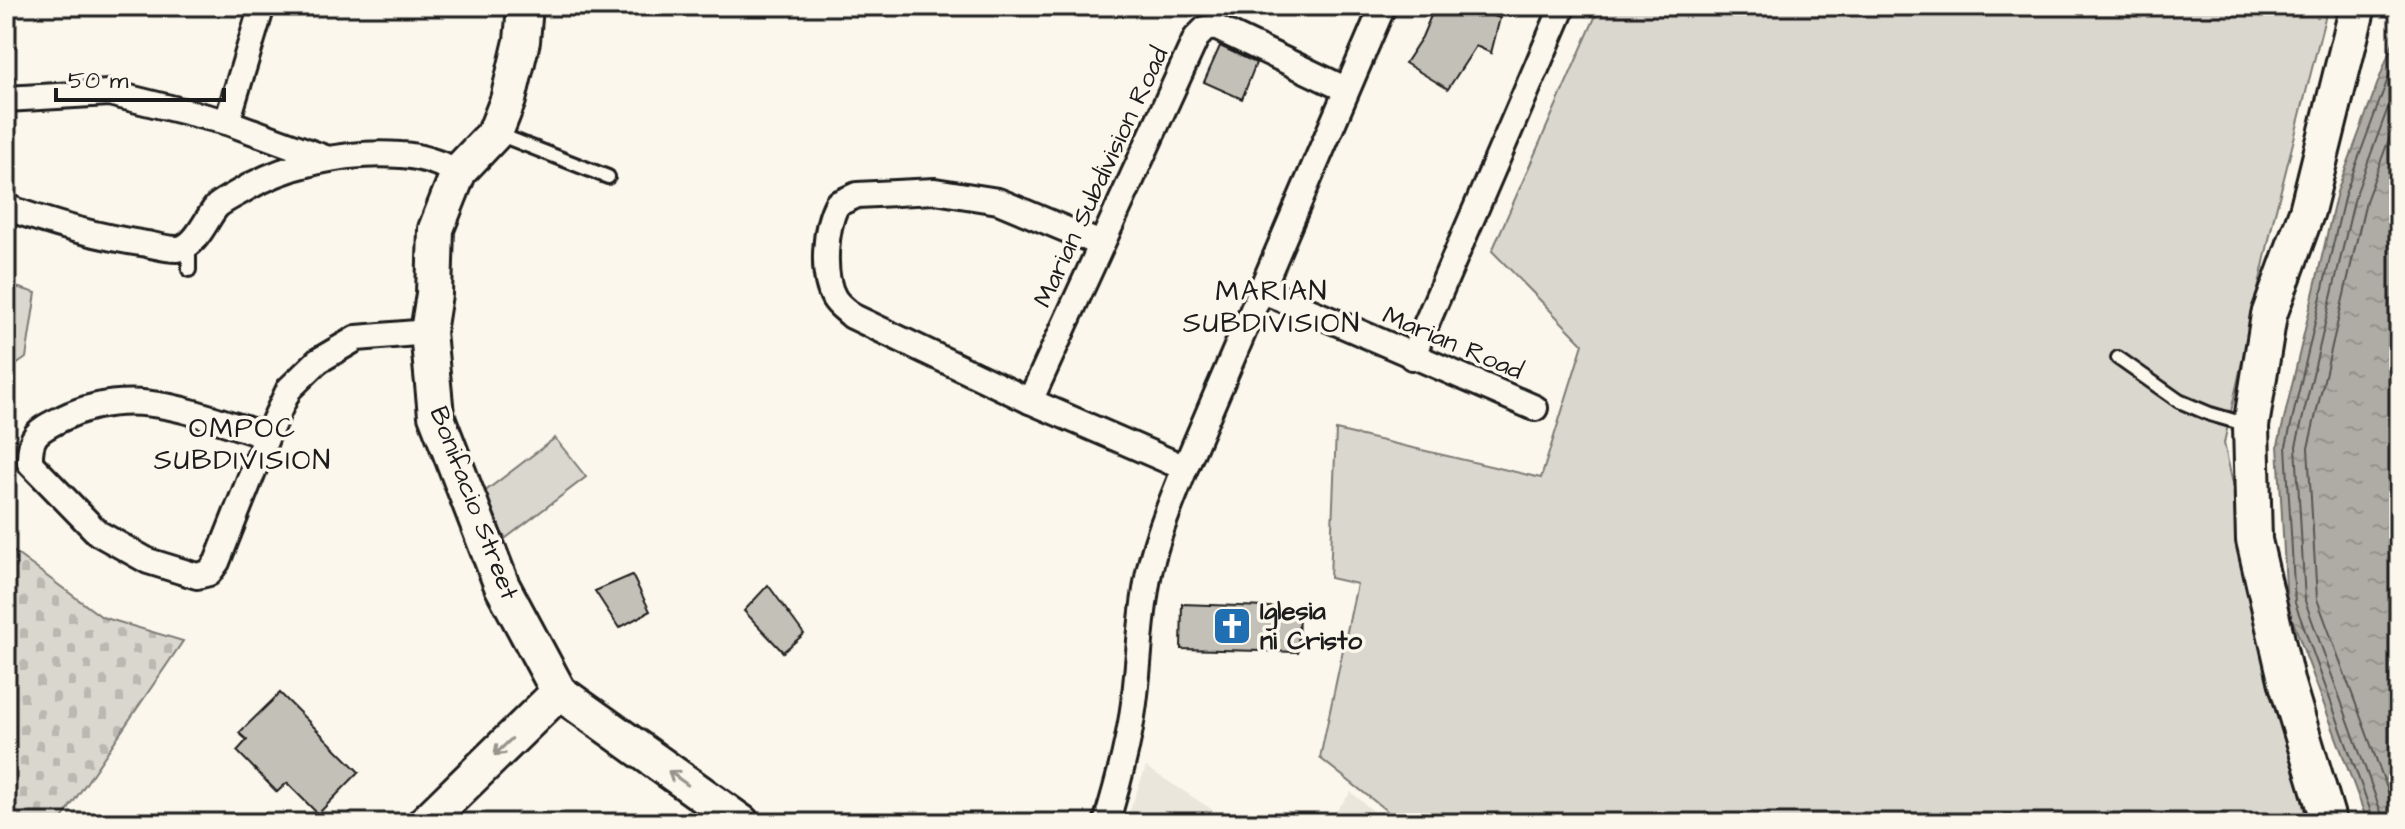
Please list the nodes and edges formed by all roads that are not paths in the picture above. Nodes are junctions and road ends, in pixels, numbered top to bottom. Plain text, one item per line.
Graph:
1 (262, 6) edge
2 (525, 6) edge
3 (1383, 6) edge
4 (1563, 6) edge
5 (2358, 6) edge
6 (1345, 89) junction
7 (6, 99) edge
8 (227, 122) junction
9 (495, 133) junction
10 (328, 159) junction
11 (459, 171) junction
12 (608, 177) dead end
13 (6, 207) edge
14 (189, 244) junction
15 (1101, 244) junction
16 (189, 270) dead end
17 (1261, 290) junction
18 (428, 332) junction
19 (1412, 357) junction
20 (2118, 358) dead end
21 (1030, 401) junction
22 (1535, 408) dead end
23 (2251, 426) junction
24 (267, 436) junction
25 (1185, 468) junction
26 (559, 692) junction
27 (425, 823) edge
28 (742, 823) edge
29 (1106, 823) edge
30 (2329, 823) edge

1 - 8 street
2 - 9 street, Bonifacio Street
3 - 6 street
4 - 19 street
5 - 23 street
6 - 15 street, Marian Subdivision Road
6 - 17 street
7 - 8 street
8 - 10 street
9 - 11 street, Bonifacio Street
9 - 12 lane
10 - 11 street
10 - 14 street
11 - 18 street, Bonifacio Street
13 - 14 street
14 - 16 lane
15 - 21 street, Marian Subdivision Road
15 - 21 street
17 - 19 street, Marian Road
17 - 25 street
18 - 24 street
18 - 26 street, Bonifacio Street
19 - 22 street, Marian Road
20 - 23 lane
21 - 25 street
23 - 30 street
24 - 24 street
25 - 29 street
26 -> 27 street
28 -> 26 street, Bonifacio Street

